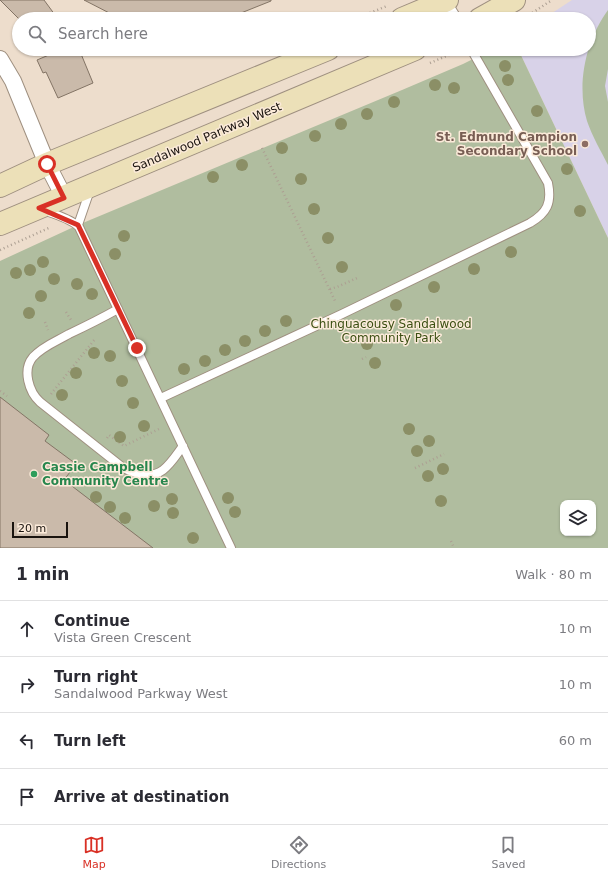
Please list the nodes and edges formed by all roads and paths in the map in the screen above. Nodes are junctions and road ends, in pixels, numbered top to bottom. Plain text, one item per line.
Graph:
1 (552, 0) edge
2 (446, 5) edge
3 (521, 8) edge
4 (397, 10) edge
5 (372, 12) edge
6 (506, 12) edge
7 (311, 56) edge
8 (398, 56) edge
9 (475, 56) edge
10 (0, 59) edge
11 (262, 148) dead end
12 (47, 164) junction
13 (0, 186) edge
14 (92, 186) junction
15 (64, 198) junction
16 (39, 208) junction
17 (0, 224) edge
18 (78, 225) junction
19 (357, 278) dead end
20 (330, 289) junction
21 (338, 305) dead end
22 (118, 309) junction
23 (95, 340) dead end
24 (366, 357) dead end
25 (362, 359) dead end
26 (0, 391) edge
27 (51, 394) dead end
28 (7, 396) dead end
29 (161, 398) junction
30 (165, 426) dead end
31 (107, 438) dead end
32 (184, 446) junction
33 (444, 454) dead end
34 (415, 468) dead end
35 (451, 541) dead end
36 (232, 548) edge
37 (454, 548) edge

1 - 3 path
2 - 4 main road
3 - 6 main road
4 - 5 path
7 - 12 main road
8 - 14 main road, Sandalwood Parkway West
9 - 29 lane
10 - 12 street
11 - 20 path
12 - 13 main road
12 - 15 street
14 - 15 main road, Sandalwood Parkway West
14 - 18 lane
15 - 16 main road, Sandalwood Parkway West
16 - 17 main road, Sandalwood Parkway West
16 - 18 lane
18 - 22 lane
19 - 20 path
20 - 21 path
22 - 29 lane
22 - 32 lane
23 - 27 path
24 - 25 path
26 - 28 path
29 - 32 lane
30 - 31 path
32 - 36 lane
33 - 34 path
35 - 37 path

